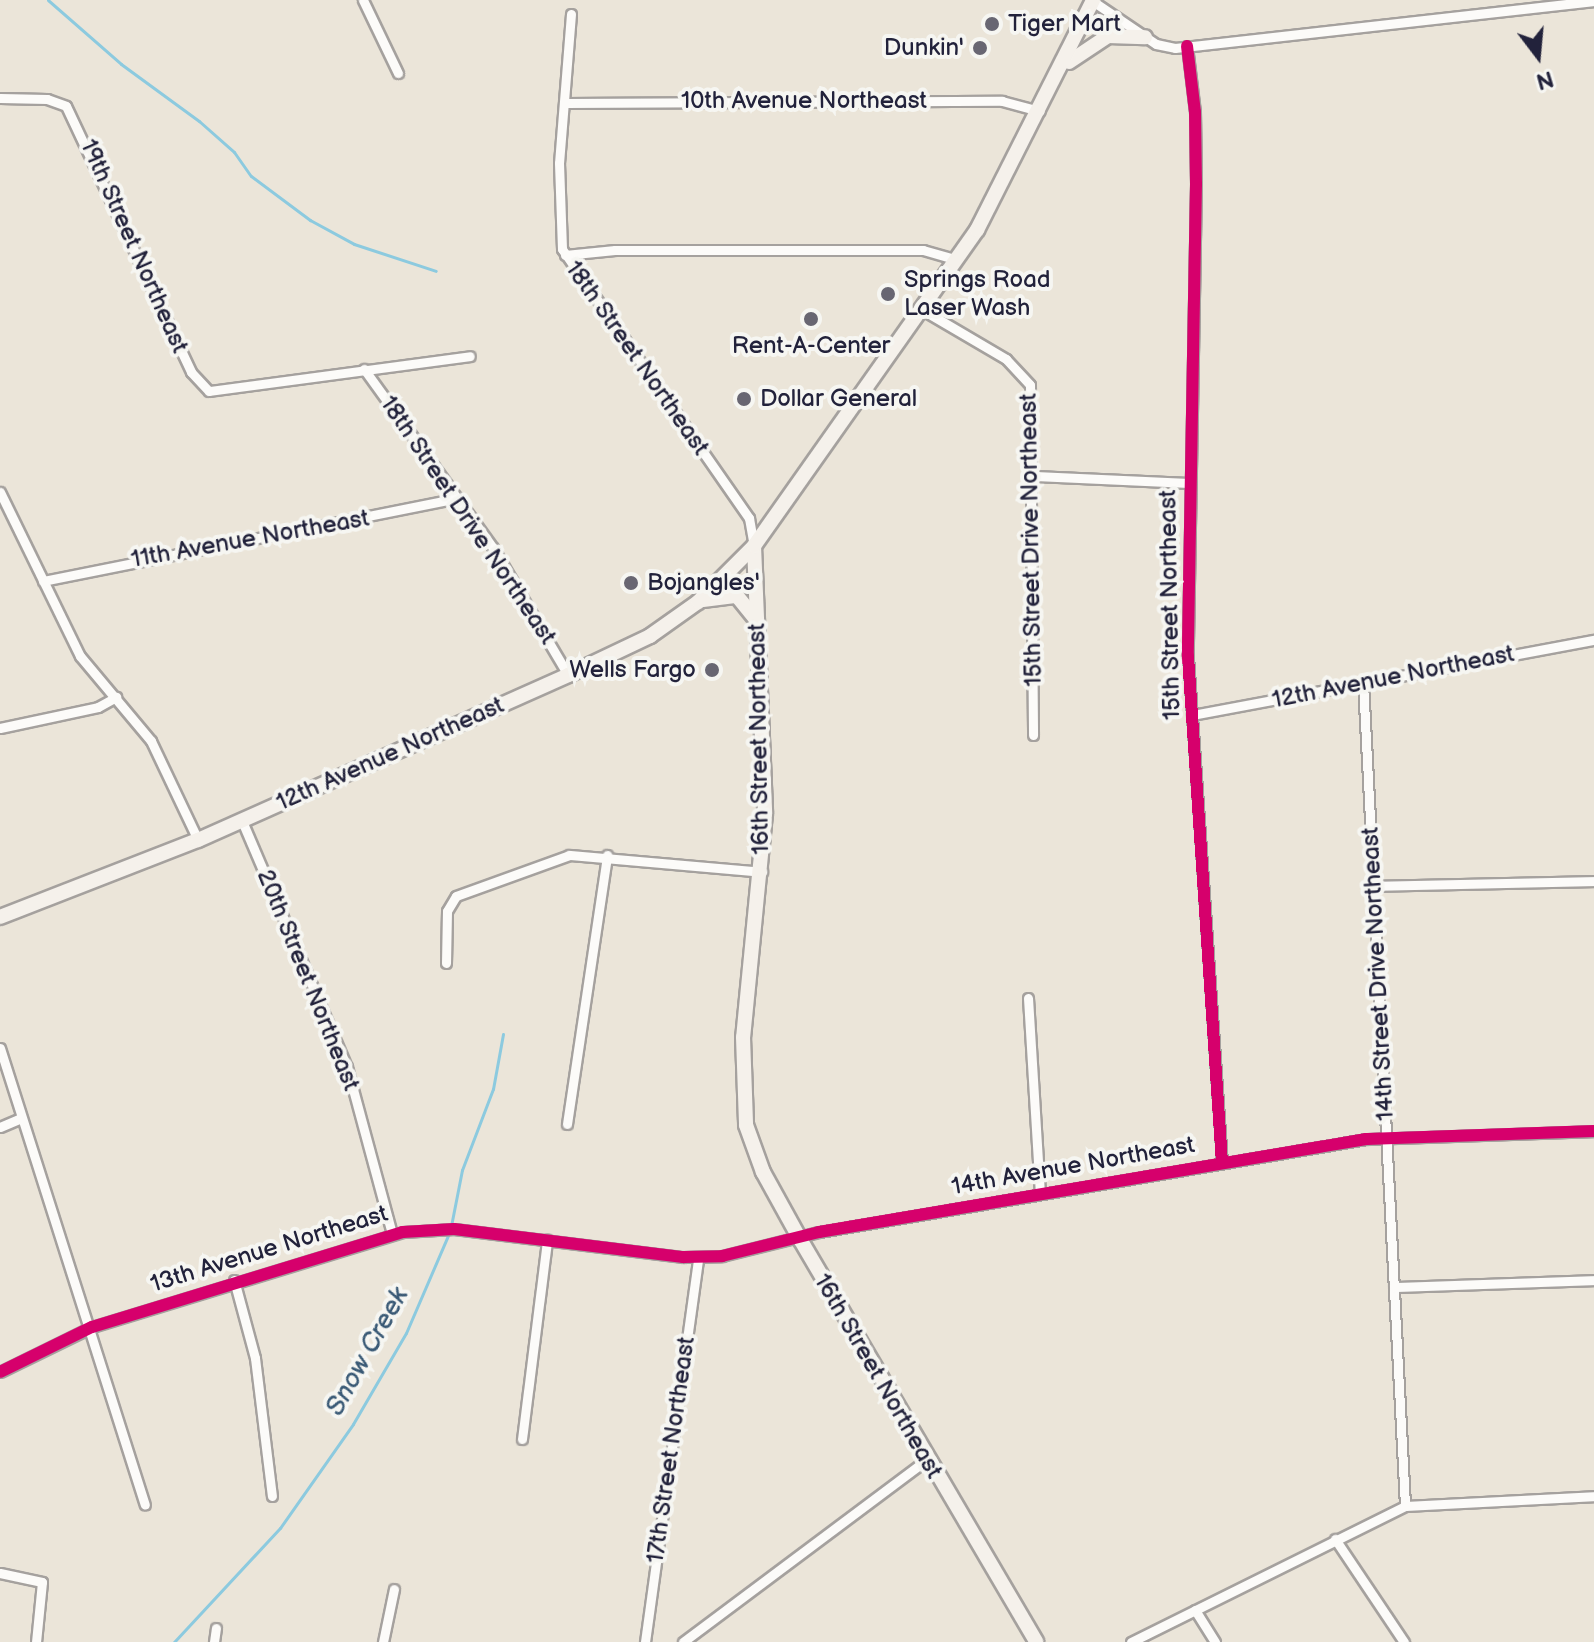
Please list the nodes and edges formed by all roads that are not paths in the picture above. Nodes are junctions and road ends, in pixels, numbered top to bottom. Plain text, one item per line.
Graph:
1 (363, 0) edge
2 (1092, 0) edge
3 (1592, 1) edge
4 (571, 14) dead end
5 (1145, 37) junction
6 (1187, 46) junction
7 (1060, 71) junction
8 (398, 73) dead end
9 (0, 98) edge
10 (566, 103) junction
11 (1040, 111) junction
12 (565, 255) junction
13 (957, 260) junction
14 (921, 309) junction
15 (470, 356) dead end
16 (364, 369) junction
17 (1034, 476) junction
18 (1190, 483) junction
19 (0, 492) edge
20 (457, 498) junction
21 (754, 546) junction
22 (43, 581) junction
23 (698, 602) junction
24 (757, 621) junction
25 (1594, 640) edge
26 (568, 675) junction
27 (1363, 682) junction
28 (116, 697) junction
29 (1192, 715) junction
30 (0, 728) edge
31 (1033, 735) dead end
32 (242, 821) junction
33 (198, 840) junction
34 (607, 855) junction
35 (762, 872) junction
36 (1594, 881) edge
37 (1373, 886) junction
38 (0, 917) edge
39 (446, 963) dead end
40 (1028, 998) dead end
41 (0, 1048) edge
42 (21, 1118) junction
43 (567, 1124) dead end
44 (0, 1127) edge
45 (1594, 1131) edge
46 (1386, 1138) junction
47 (1222, 1162) junction
48 (1040, 1194) junction
49 (392, 1234) junction
50 (800, 1239) junction
51 (547, 1240) junction
52 (698, 1258) junction
53 (234, 1280) junction
54 (1594, 1280) edge
55 (1394, 1287) junction
56 (92, 1327) junction
57 (0, 1372) edge
58 (522, 1439) dead end
59 (926, 1460) junction
60 (272, 1496) dead end
61 (1594, 1496) edge
62 (145, 1505) dead end
63 (1405, 1506) junction
64 (1335, 1539) junction
65 (0, 1573) edge
66 (394, 1589) dead end
67 (1195, 1610) junction
68 (216, 1628) dead end
69 (36, 1642) edge
70 (214, 1642) edge
71 (383, 1642) edge
72 (645, 1642) edge
73 (683, 1642) edge
74 (1036, 1642) edge
75 (1131, 1642) edge
76 (1215, 1642) edge
77 (1404, 1642) edge

1 - 8 street
2 - 5 street
2 - 7 main road
3 - 6 street
4 - 10 street, 18th Street Northeast
5 - 6 street
5 - 7 main road
6 - 18 street, 15th Street Northeast
7 - 11 main road
9 - 16 street, 19th Street Northeast
10 - 11 street, 10th Avenue Northeast
10 - 12 street, 18th Street Northeast
11 - 13 main road
12 - 13 street
12 - 21 street, 18th Street Northeast
13 - 14 main road
14 - 17 street, 15th Street Drive Northeast
14 - 21 main road
15 - 16 street
16 - 20 street, 18th Street Drive Northeast
17 - 18 street
17 - 31 street, 15th Street Drive Northeast
18 - 29 street, 15th Street Northeast
19 - 22 street
20 - 22 street, 11th Avenue Northeast
20 - 26 street, 18th Street Drive Northeast
21 - 23 main road, 12th Avenue Northeast
21 - 24 main road, 16th Street Northeast
22 - 28 street
23 - 24 main road
23 - 26 main road, 12th Avenue Northeast
24 - 35 main road, 16th Street Northeast
25 - 27 street, 12th Avenue Northeast
26 - 32 main road, 12th Avenue Northeast
27 - 29 street, 12th Avenue Northeast
27 - 37 street, 14th Street Drive Northeast
28 - 30 street
28 - 33 street
29 - 47 street, 15th Street Northeast
32 - 33 main road, 12th Avenue Northeast
32 - 49 street, 20th Street Northeast
33 - 38 main road, 12th Avenue Northeast
34 - 35 street
34 - 39 street
34 - 43 street
35 - 50 main road, 16th Street Northeast
36 - 37 street
37 - 46 street, 14th Street Drive Northeast
40 - 48 street
41 - 42 street
42 - 44 street
42 - 56 street
45 - 46 street, 14th Avenue Northeast
46 - 47 street, 14th Avenue Northeast
46 - 55 street, 14th Street Drive Northeast
47 - 48 street, 14th Avenue Northeast
48 - 50 street, 14th Avenue Northeast
49 - 51 street, 13th Avenue Northeast
49 - 53 street, 13th Avenue Northeast
50 - 52 street, 13th Avenue Northeast
50 - 59 main road, 16th Street Northeast
51 - 52 street, 13th Avenue Northeast
51 - 58 street
52 - 72 street, 17th Street Northeast
53 - 56 street, 13th Avenue Northeast
53 - 60 street
54 - 55 street
55 - 63 street, 14th Street Drive Northeast
56 - 57 street, 13th Avenue Northeast
56 - 62 street
59 - 73 street
59 - 74 main road, 16th Street Northeast
61 - 63 street
63 - 64 street
64 - 67 street
64 - 77 street
65 - 69 street
66 - 71 street
67 - 75 street
67 - 76 street
68 - 70 street

